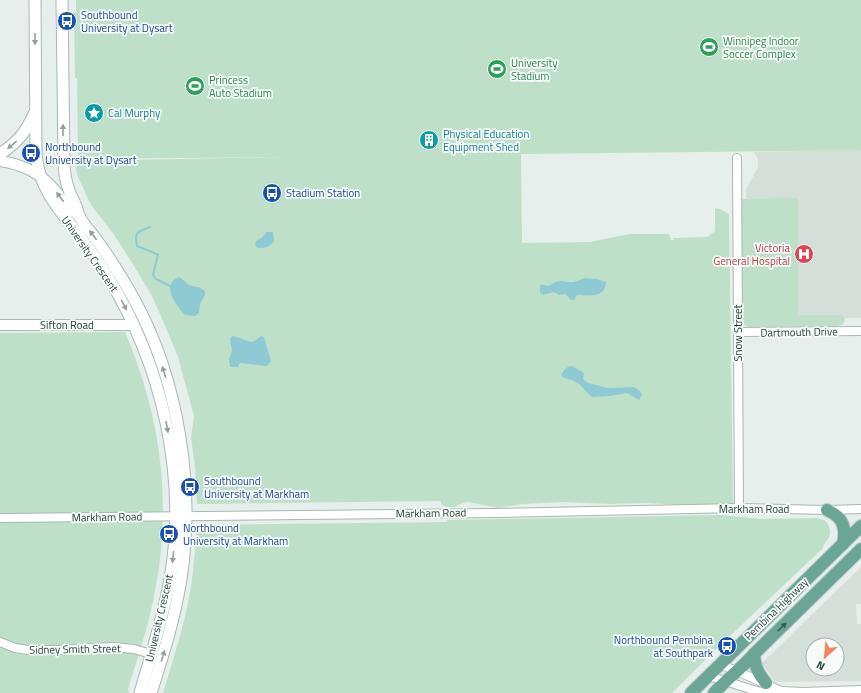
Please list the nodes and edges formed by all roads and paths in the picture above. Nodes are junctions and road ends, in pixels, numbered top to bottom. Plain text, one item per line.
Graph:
1 (35, 0) edge
2 (62, 0) edge
3 (36, 111) junction
4 (0, 154) edge
5 (737, 158) dead end
6 (0, 161) edge
7 (41, 177) junction
8 (79, 216) junction
9 (134, 324) junction
10 (0, 325) edge
11 (861, 331) edge
12 (738, 332) junction
13 (739, 508) junction
14 (861, 509) edge
15 (827, 510) junction
16 (175, 516) junction
17 (186, 516) junction
18 (0, 518) edge
19 (861, 526) edge
20 (842, 544) junction
21 (861, 549) edge
22 (0, 642) edge
23 (151, 654) junction
24 (754, 654) junction
25 (720, 664) junction
26 (736, 671) junction
27 (708, 676) junction
28 (726, 680) junction
29 (765, 690) edge
30 (861, 690) edge
31 (140, 693) edge
32 (152, 693) edge
33 (691, 693) edge
34 (714, 693) edge

1 -> 3 main road, University Crescent
8 -> 2 main road, University Crescent
3 -> 4 main road
3 - 7 main road, University Crescent
5 - 12 street, Snow Street
6 - 7 street
8 -> 7 street
7 -> 9 main road, University Crescent
17 -> 8 main road, University Crescent
9 - 10 street, Sifton Road
9 -> 16 main road, University Crescent
11 - 12 street, Dartmouth Drive
12 - 13 street, Snow Street
13 - 15 street, Markham Road
13 - 17 street, Markham Road
14 - 15 street, Markham Road
15 - 20 main road
16 - 17 street, Markham Road
16 - 18 street, Markham Road
16 -> 23 main road, University Crescent
32 -> 17 main road, University Crescent
19 - 20 main road, Pembina Highway
20 - 25 main road, Pembina Highway
24 -> 21 main road, Pembina Highway
22 - 23 street, Sidney Smith Street
23 - 31 main road, University Crescent
24 - 26 main road, Pembina Highway
24 - 29 main road
25 - 26 street
25 - 27 main road, Pembina Highway
26 - 28 main road, Pembina Highway
26 - 29 street
27 - 28 street
27 - 33 main road, Pembina Highway
28 - 29 street
28 - 34 main road, Pembina Highway
29 - 30 street

